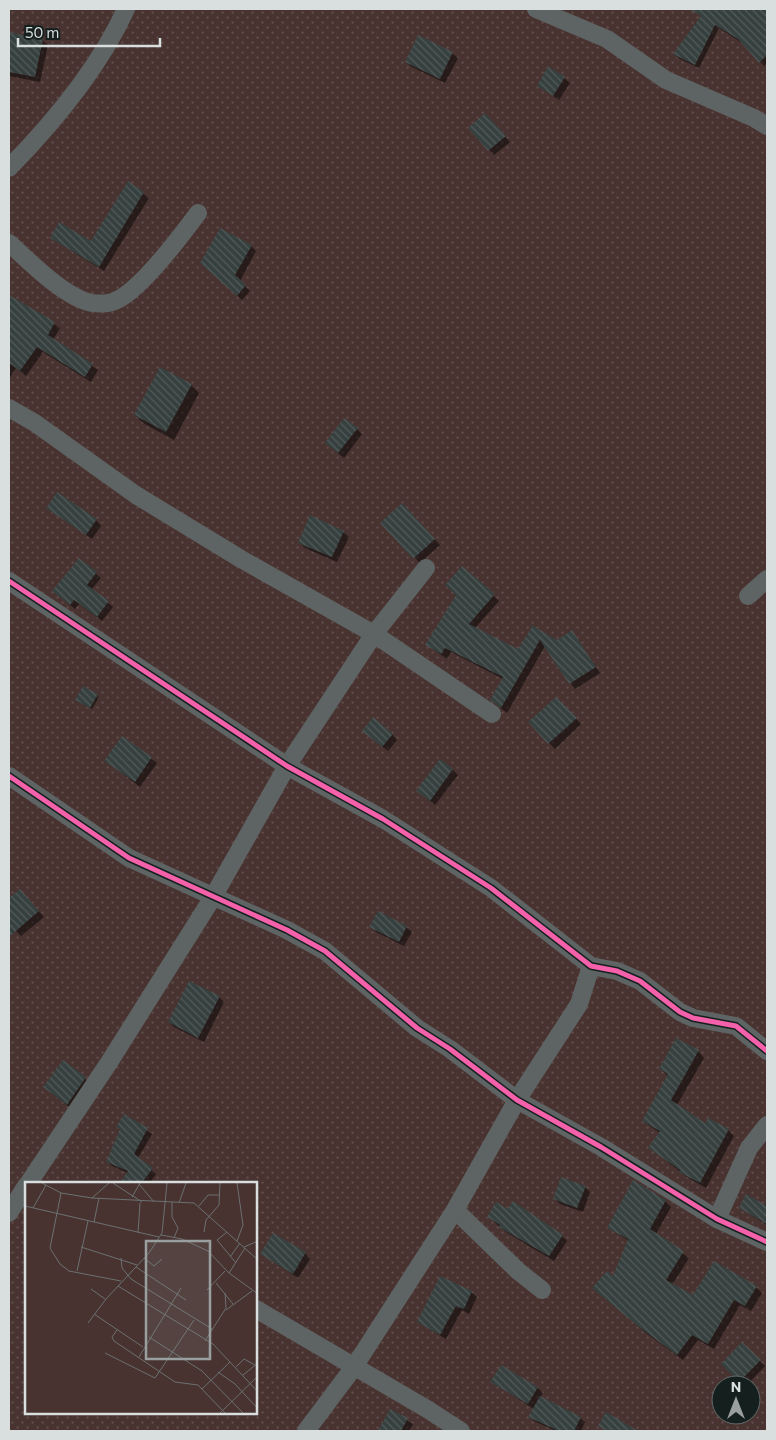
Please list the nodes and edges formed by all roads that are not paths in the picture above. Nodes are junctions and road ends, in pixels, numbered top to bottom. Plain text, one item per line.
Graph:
1 (126, 9) edge
2 (536, 9) edge
3 (767, 126) edge
4 (9, 168) edge
5 (198, 212) dead end
6 (9, 243) edge
7 (9, 408) edge
8 (426, 568) dead end
9 (767, 580) edge
10 (9, 581) edge
11 (748, 596) dead end
12 (374, 634) junction
13 (492, 714) dead end
14 (287, 766) junction
15 (9, 776) edge
16 (213, 897) junction
17 (590, 966) junction
18 (767, 1051) edge
19 (517, 1100) junction
20 (767, 1124) edge
21 (34, 1182) edge
22 (25, 1193) edge
23 (455, 1210) junction
24 (9, 1213) edge
25 (717, 1219) junction
26 (767, 1242) edge
27 (542, 1290) dead end
28 (258, 1310) edge
29 (354, 1367) junction
30 (306, 1431) edge
31 (461, 1431) edge

1 - 4 street
2 - 3 street
5 - 6 street
7 - 12 street
8 - 12 street
9 - 11 street
10 - 14 street
12 - 13 street
12 - 14 street
14 - 16 street
14 - 17 street
15 - 16 street
16 - 19 street
16 - 21 street
17 - 18 street
17 - 19 street
19 - 23 street
19 - 25 street
20 - 25 street
22 - 24 street
23 - 27 street
23 - 29 street
25 - 26 street
28 - 29 street
29 - 30 street
29 - 31 street

